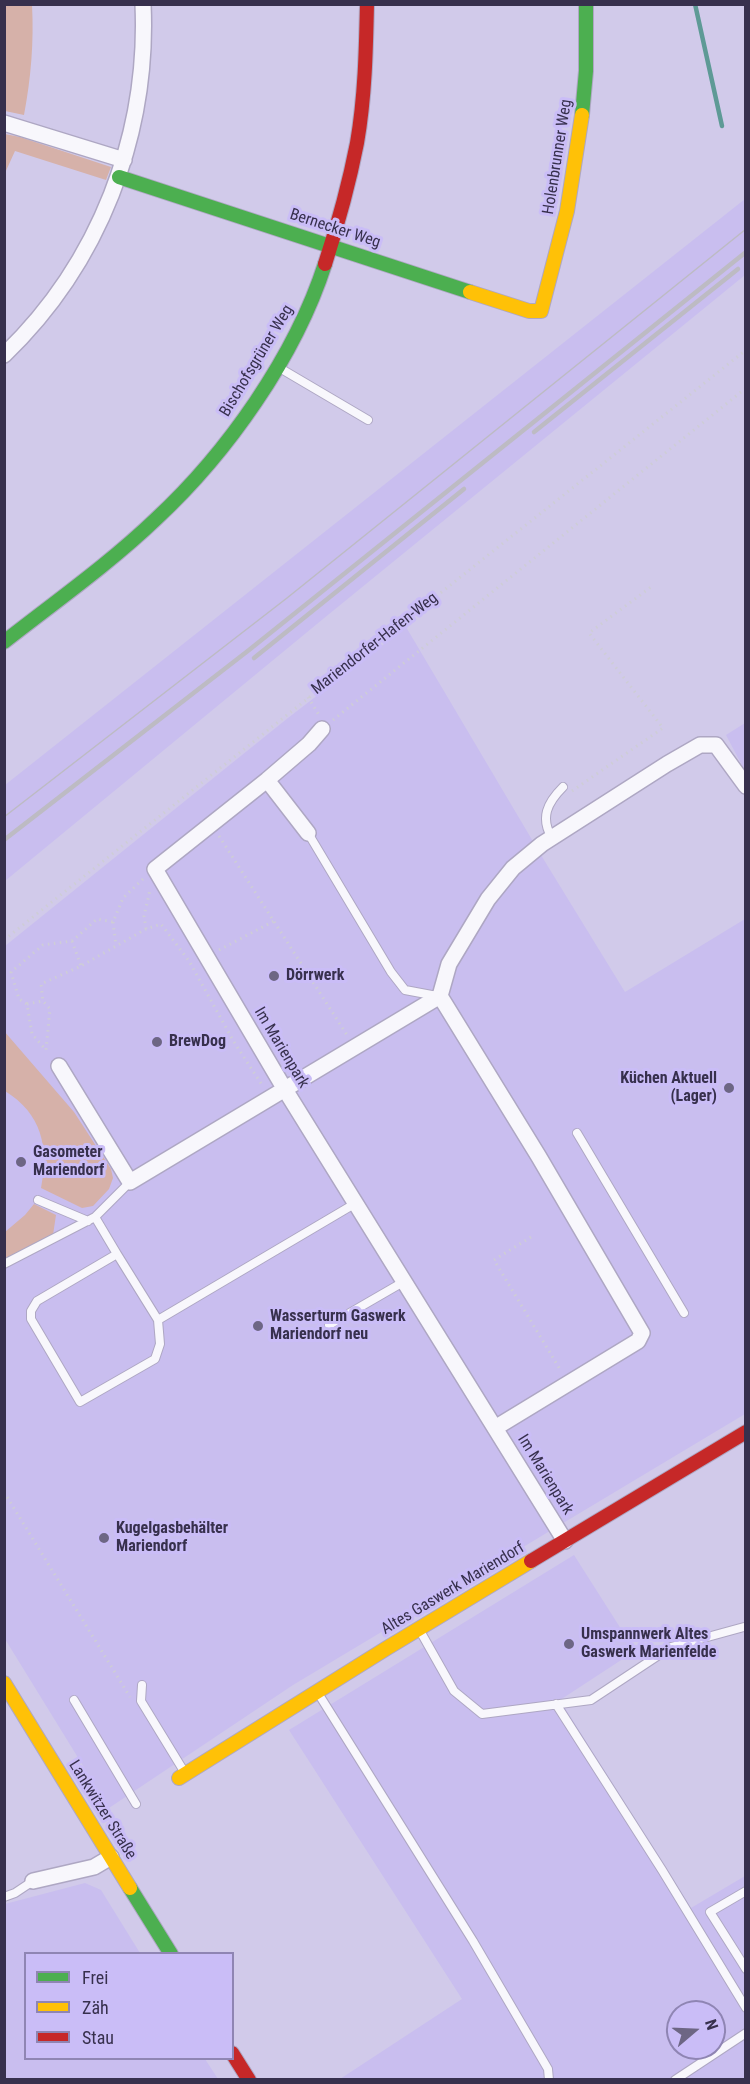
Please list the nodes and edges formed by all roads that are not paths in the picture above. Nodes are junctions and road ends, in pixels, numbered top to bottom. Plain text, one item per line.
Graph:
1 (143, 4) edge
2 (367, 4) edge
3 (586, 4) edge
4 (4, 123) edge
5 (124, 159) junction
6 (119, 177) junction
7 (333, 247) junction
8 (541, 311) joint
9 (4, 355) edge
10 (277, 366) junction
11 (368, 420) dead end
12 (4, 642) edge
13 (322, 729) road end
14 (267, 780) junction
15 (746, 786) edge
16 (563, 787) dead end
17 (308, 833) joint
18 (552, 838) junction
19 (440, 996) junction
20 (59, 1066) dead end
21 (276, 1093) junction
22 (577, 1133) dead end
23 (130, 1182) junction
24 (38, 1200) dead end
25 (357, 1203) junction
26 (92, 1219) junction
27 (117, 1254) junction
28 (4, 1264) edge
29 (405, 1281) junction
30 (684, 1313) dead end
31 (158, 1320) junction
32 (329, 1325) dead end
33 (495, 1428) junction
34 (746, 1432) edge
35 (565, 1540) junction
36 (744, 1627) dead end
37 (419, 1629) junction
38 (4, 1683) edge
39 (142, 1685) dead end
40 (318, 1691) junction
41 (74, 1700) dead end
42 (556, 1704) junction
43 (182, 1776) joint
44 (136, 1804) dead end
45 (111, 1857) junction
46 (33, 1881) joint
47 (746, 1891) edge
48 (4, 1897) edge
49 (170, 1952) edge
50 (746, 1969) edge
51 (746, 2008) edge
52 (746, 2033) edge
53 (234, 2056) edge
54 (249, 2079) edge
55 (549, 2079) edge
56 (675, 2079) edge

1 - 5 street
2 - 7 street, Bischofsgrüner Weg
3 - 8 street, Holenbrunner Weg
4 - 5 street
5 - 6 street
6 - 7 street, Bernecker Weg
6 - 9 street
7 - 8 street, Bernecker Weg
7 - 10 street, Bischofsgrüner Weg
10 - 11 lane
10 - 12 street, Bischofsgrüner Weg
13 - 14 street
14 - 17 street
14 - 21 street, Im Marienpark
15 - 18 street
16 - 18 lane
17 - 19 lane
18 - 19 street
19 - 21 street
19 - 33 street, Im Marienpark
20 - 23 street
21 - 23 street
21 - 25 street, Im Marienpark
22 - 30 lane
23 - 26 lane
24 - 26 lane
25 - 29 street, Im Marienpark
25 - 31 lane
26 - 27 lane
26 - 28 lane
27 - 31 lane
27 - 31 lane
29 - 32 lane
29 - 33 street, Im Marienpark
33 - 35 street, Im Marienpark
34 - 35 street, Altes Gaswerk Mariendorf
35 - 37 street, Altes Gaswerk Mariendorf
36 - 42 lane
37 - 40 street, Altes Gaswerk Mariendorf
37 - 42 lane
38 - 45 street, Lankwitzer Straße
39 - 43 lane
40 - 43 street, Altes Gaswerk Mariendorf
40 - 55 lane
41 - 44 lane
42 - 51 lane
45 - 46 street
45 - 49 street, Lankwitzer Straße
46 - 48 lane
47 - 50 lane
52 - 56 lane
53 - 54 street

